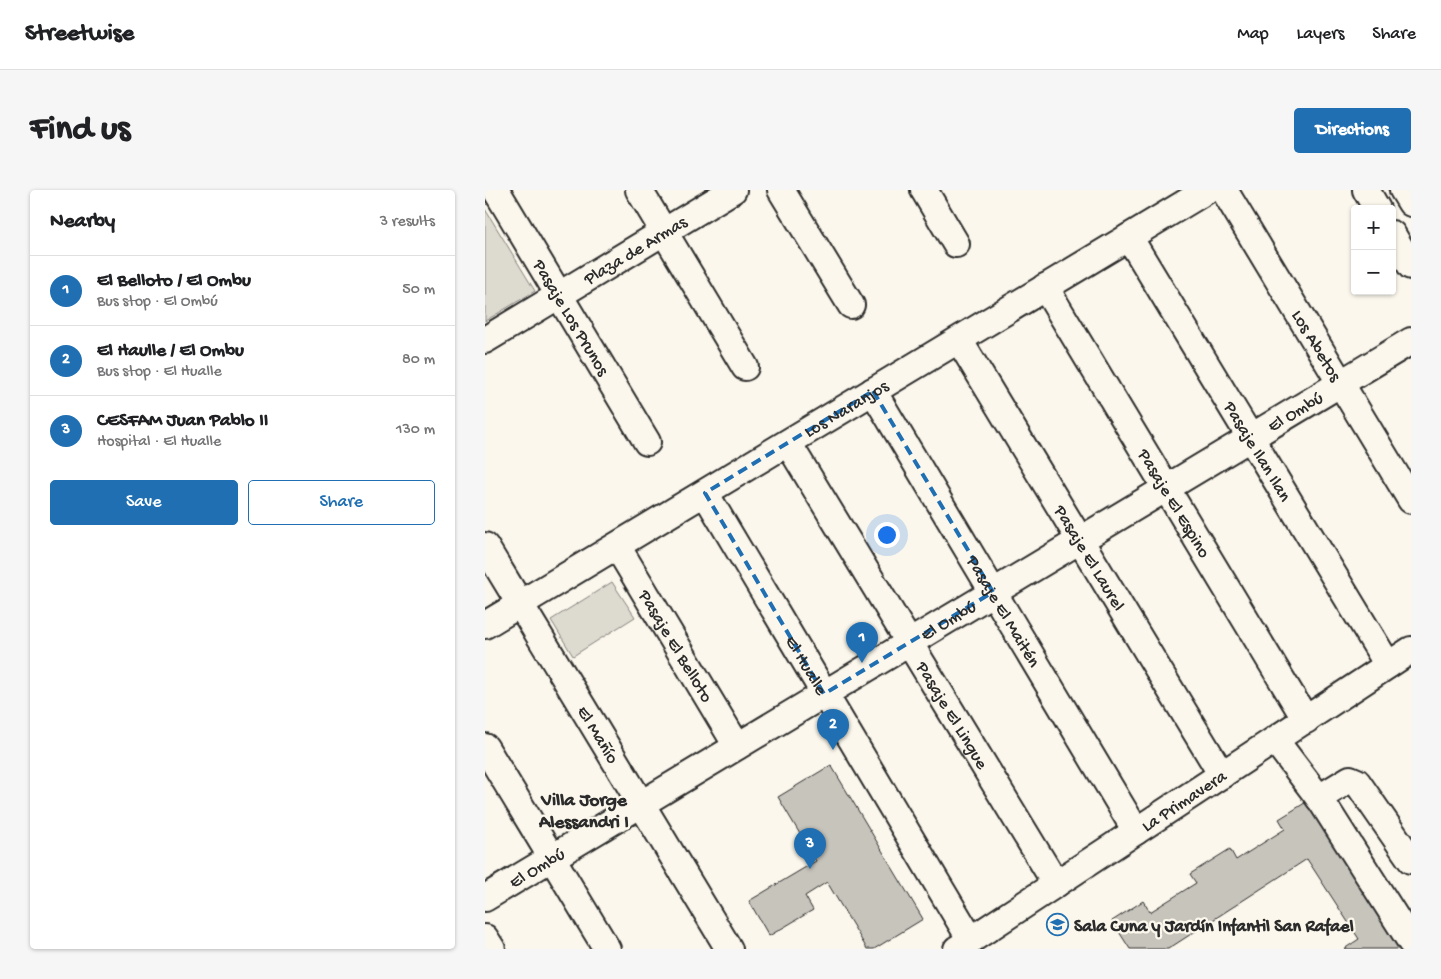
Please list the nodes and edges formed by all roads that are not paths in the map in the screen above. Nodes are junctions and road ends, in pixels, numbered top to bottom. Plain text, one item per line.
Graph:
1 (496, 190) edge
2 (639, 190) edge
3 (733, 190) edge
4 (781, 190) edge
5 (924, 190) edge
6 (1207, 190) edge
7 (1224, 190) edge
8 (1366, 190) edge
9 (1403, 190) edge
10 (1411, 203) edge
11 (1375, 205) edge
12 (664, 232) junction
13 (1129, 237) junction
14 (1396, 241) edge
15 (956, 244) dead end
16 (1411, 266) edge
17 (1045, 288) junction
18 (560, 295) junction
19 (851, 305) dead end
20 (485, 340) edge
21 (959, 340) junction
22 (1411, 340) edge
23 (745, 367) dead end
24 (1340, 383) junction
25 (873, 391) junction
26 (1250, 437) junction
27 (647, 442) dead end
28 (788, 443) junction
29 (1166, 488) junction
30 (705, 493) junction
31 (1411, 500) edge
32 (1080, 540) junction
33 (485, 546) edge
34 (617, 546) junction
35 (993, 592) junction
36 (521, 604) junction
37 (485, 625) edge
38 (910, 642) junction
39 (1411, 650) edge
40 (1388, 665) junction
41 (825, 694) junction
42 (1306, 720) junction
43 (1275, 740) junction
44 (737, 746) junction
45 (485, 747) edge
46 (1222, 775) junction
47 (1319, 798) junction
48 (641, 804) junction
49 (1136, 831) junction
50 (552, 858) junction
51 (1411, 860) edge
52 (1056, 884) junction
53 (485, 898) edge
54 (485, 938) edge
55 (1411, 942) edge
56 (964, 944) edge
57 (492, 949) edge
58 (607, 949) edge
59 (729, 949) edge

1 - 18 street, Pasaje Los Prunos
2 - 12 street
3 - 12 street, Plaza de Armas
4 - 19 street
5 - 15 street
6 - 13 street, Los Naranjos
7 - 24 street, Los Abetos
8 - 11 street
9 - 10 street
12 - 18 street, Plaza de Armas
12 - 23 street
13 - 17 street, Los Naranjos
13 - 26 street, Pasaje Ilan Ilan
14 - 16 street
17 - 21 street, Los Naranjos
17 - 29 street, Pasaje El Espino
18 - 20 street, Plaza de Armas
18 - 27 street, Pasaje Los Prunos
21 - 25 street, Los Naranjos
21 - 32 street, Pasaje El Laurel
22 - 24 street, El Ombú
24 - 26 street, El Ombú
24 - 31 street, Los Abetos
25 - 28 street, Los Naranjos
25 - 35 street, Pasaje El Maitén
26 - 29 street, El Ombú
26 - 40 street, Pasaje Ilan Ilan
28 - 30 street, Los Naranjos
28 - 38 street, Pasaje El Lingue
29 - 32 street, El Ombú
29 - 42 street, Pasaje El Espino
30 - 34 street, Los Naranjos
30 - 41 street, El Hualle
32 - 35 street, El Ombú
32 - 46 street, Pasaje El Laurel
33 - 36 street, El Mañío
34 - 36 street, Los Naranjos
34 - 44 street, Pasaje El Belloto
35 - 38 street, El Ombú
35 - 49 street, Pasaje El Maitén
36 - 37 street, Los Naranjos
36 - 48 street, El Mañío
38 - 41 street, El Ombú
38 - 52 street, Pasaje El Lingue
39 - 40 street, La Primavera
40 - 42 street, La Primavera
41 - 44 street, El Ombú
41 - 56 street, El Hualle
42 - 43 street, La Primavera
43 - 46 street, La Primavera
43 - 47 street
44 - 48 street, El Ombú
45 - 50 street
46 - 49 street, La Primavera
47 - 51 street
47 - 55 street
48 - 50 street, El Ombú
48 - 59 street, El Mañío
49 - 52 street, La Primavera
50 - 53 street, El Ombú
50 - 58 street
52 - 56 street, La Primavera
54 - 57 street

